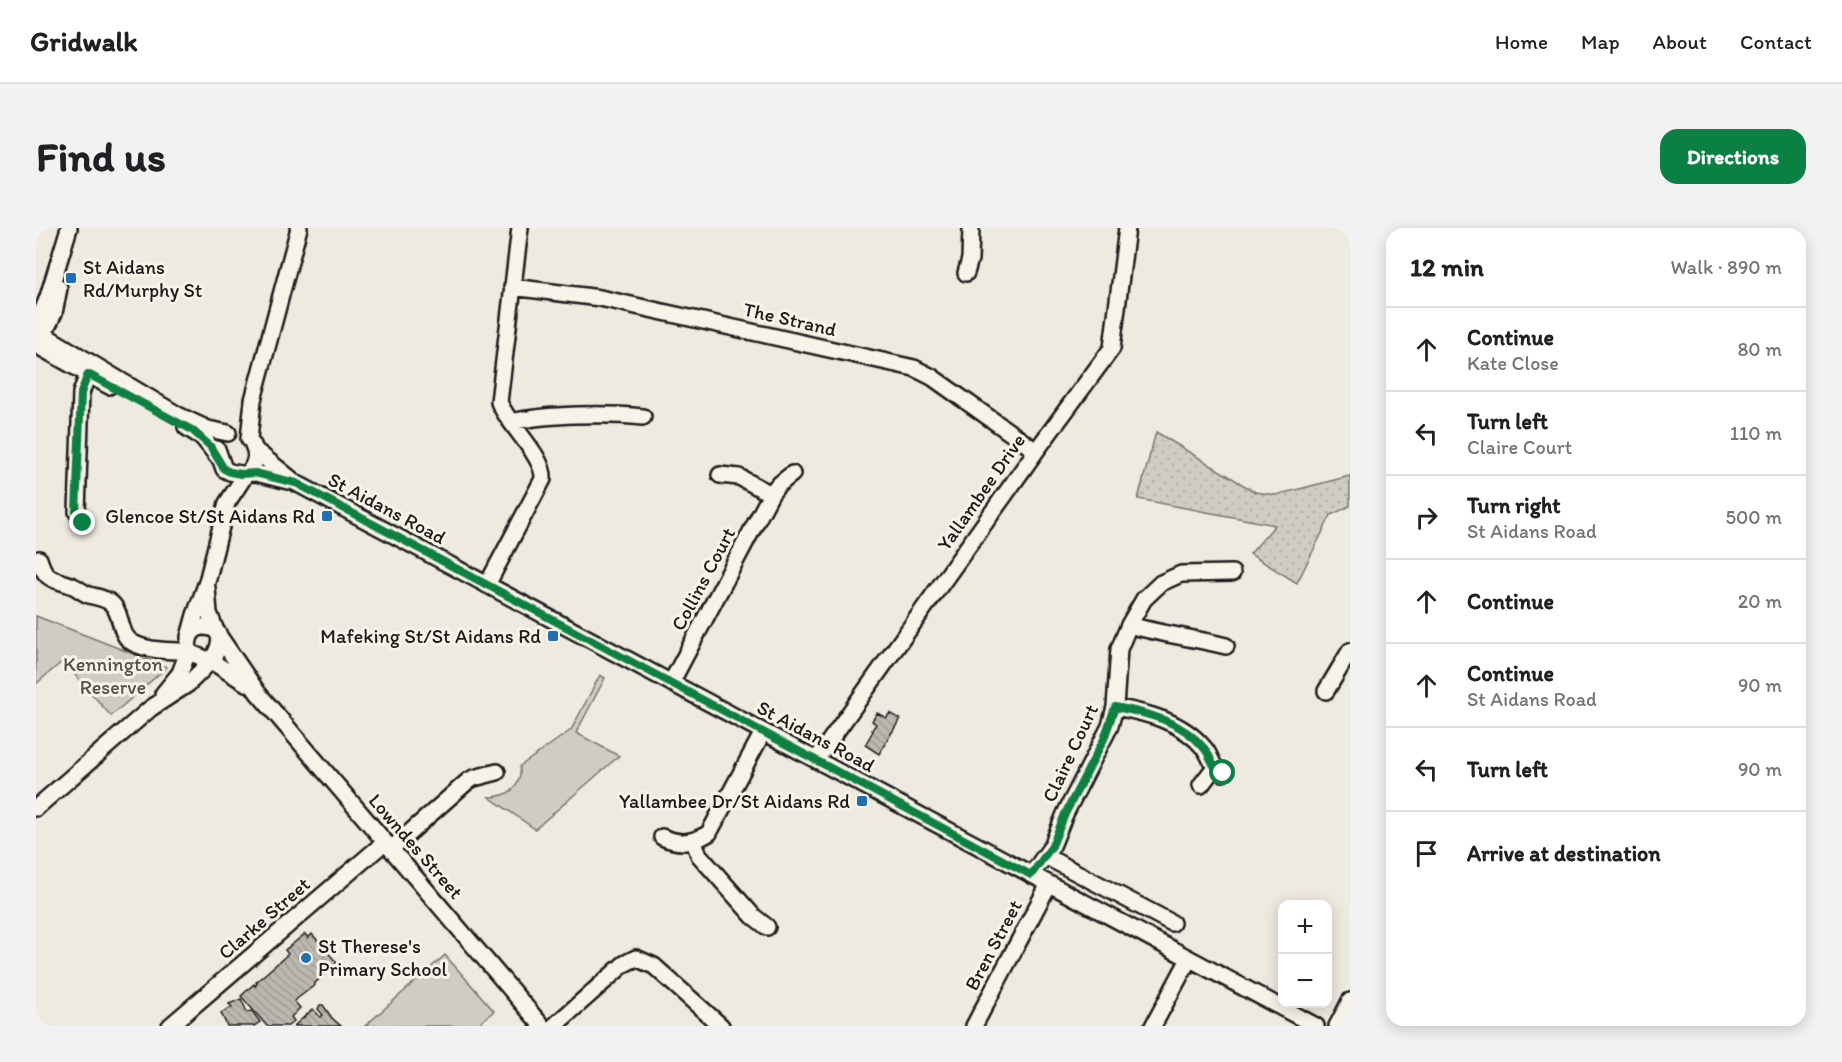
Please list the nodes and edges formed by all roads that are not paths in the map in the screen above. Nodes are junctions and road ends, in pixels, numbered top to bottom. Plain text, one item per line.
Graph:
1 (69, 228) edge
2 (299, 228) edge
3 (520, 228) edge
4 (971, 228) edge
5 (1127, 228) edge
6 (966, 273) dead end
7 (512, 287) junction
8 (38, 336) edge
9 (88, 374) junction
10 (254, 400) junction
11 (643, 417) dead end
12 (511, 422) junction
13 (229, 433) junction
14 (252, 444) junction
15 (1036, 451) junction
16 (221, 463) junction
17 (247, 473) junction
18 (792, 474) dead end
19 (720, 475) dead end
20 (296, 483) junction
21 (771, 494) junction
22 (227, 503) junction
23 (83, 523) dead end
24 (39, 558) dead end
25 (1232, 573) dead end
26 (207, 582) junction
27 (487, 585) junction
28 (1129, 625) junction
29 (218, 634) junction
30 (1226, 646) dead end
31 (189, 647) junction
32 (1350, 651) edge
33 (211, 661) junction
34 (671, 683) junction
35 (1326, 691) dead end
36 (258, 693) junction
37 (1115, 707) junction
38 (152, 708) junction
39 (763, 732) junction
40 (816, 760) junction
41 (497, 771) dead end
42 (1201, 785) dead end
43 (36, 808) edge
44 (662, 837) dead end
45 (694, 842) junction
46 (388, 845) junction
47 (1045, 856) junction
48 (1031, 875) junction
49 (1049, 885) junction
50 (1172, 923) dead end
51 (767, 927) dead end
52 (1190, 959) junction
53 (1350, 1001) edge
54 (170, 1026) edge
55 (542, 1026) edge
56 (554, 1026) edge
57 (721, 1026) edge
58 (974, 1026) edge
59 (1153, 1026) edge
60 (1316, 1026) edge
61 (1337, 1026) edge

1 - 8 street
2 - 10 street
3 - 7 street
4 - 6 street
5 - 15 street, Yallambee Drive
7 - 12 street
7 - 15 street, The Strand
8 - 9 street
8 - 13 street
9 - 16 street
9 - 23 street
10 - 13 street
10 - 14 street
11 - 12 street
12 - 27 street
13 - 14 street
13 - 16 street
14 - 17 street
14 - 20 street, St Aidans Road
15 - 40 street, Yallambee Drive
16 - 17 street
16 - 22 street
17 - 20 street, St Aidans Road
17 - 22 street
18 - 21 street, Collins Court
19 - 21 street
20 - 27 street, St Aidans Road
21 - 34 street, Collins Court
22 - 26 street
24 - 31 street
25 - 28 street, Claire Court
26 - 29 street
26 - 31 street
27 - 34 street, St Aidans Road
28 - 30 street
28 - 37 street, Claire Court
29 - 31 street
29 - 33 street
29 - 36 street, Lowndes Street
31 - 33 street
31 - 38 street
32 - 35 street
33 - 36 street, Lowndes Street
33 - 38 street
34 - 39 street, St Aidans Road
36 - 46 street, Lowndes Street
37 - 42 street
37 - 47 street, Claire Court
38 - 43 street
39 - 40 street, St Aidans Road
39 - 45 street
40 - 48 street, St Aidans Road
41 - 46 street, Clarke Street
44 - 45 street
45 - 51 street
46 - 54 street, Clarke Street
46 - 55 street, Lowndes Street
47 - 48 street, Claire Court
47 - 50 street
48 - 49 street, St Aidans Road
49 - 52 street, St Aidans Road
49 - 58 street, Bren Street
52 - 59 street
52 - 60 street, St Aidans Road
53 - 61 street
56 - 57 street

